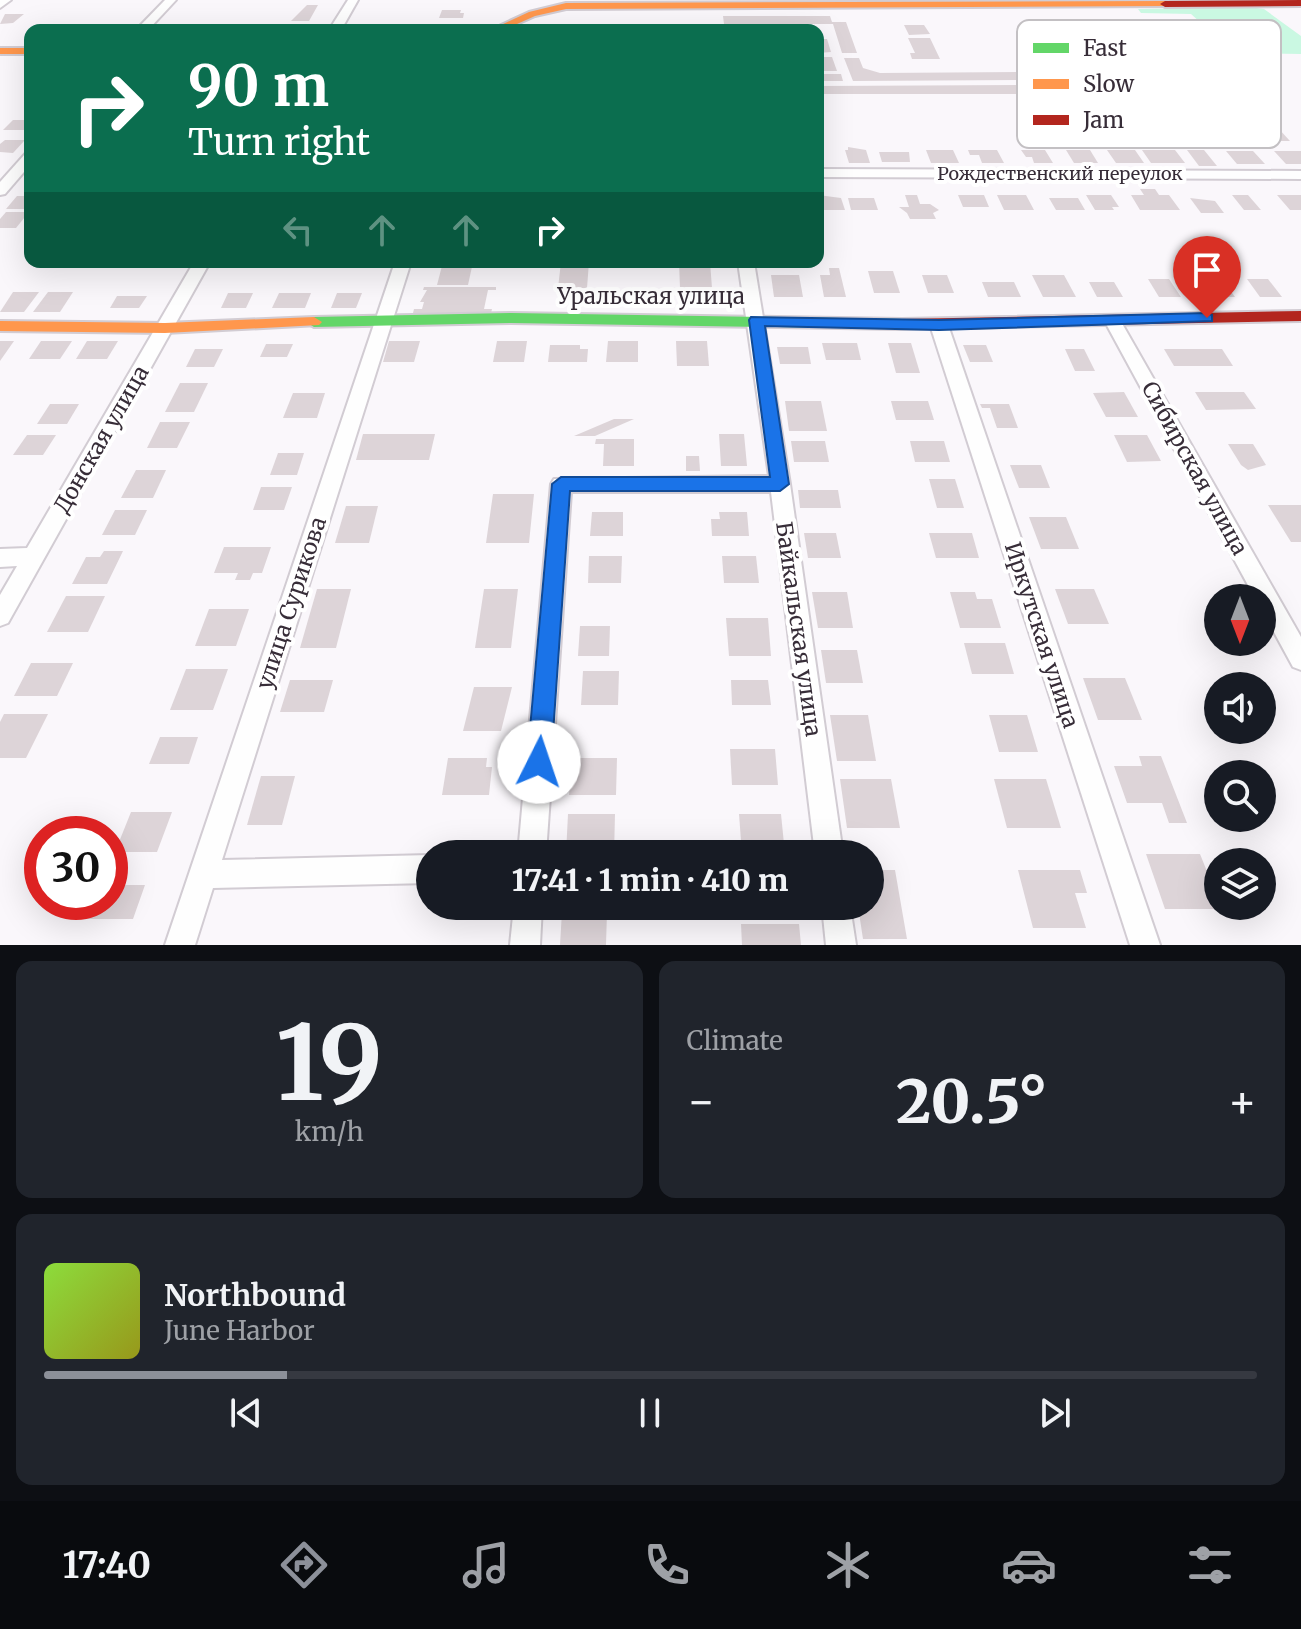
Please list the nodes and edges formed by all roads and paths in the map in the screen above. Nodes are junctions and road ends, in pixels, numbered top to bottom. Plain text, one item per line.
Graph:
1 (6, 0) edge
2 (171, 0) edge
3 (353, 0) edge
4 (1266, 2) edge
5 (508, 3) dead end
6 (1301, 3) edge
7 (0, 5) edge
8 (148, 24) edge
9 (339, 24) edge
10 (502, 24) edge
11 (510, 24) edge
12 (0, 51) edge
13 (24, 51) edge
14 (24, 164) edge
15 (824, 173) edge
16 (1301, 175) edge
17 (0, 191) edge
18 (199, 268) edge
19 (401, 268) edge
20 (747, 268) edge
21 (1301, 316) edge
22 (384, 319) junction
23 (756, 320) junction
24 (1112, 320) junction
25 (939, 325) junction
26 (0, 326) edge
27 (165, 328) junction
28 (780, 484) junction
29 (33, 557) junction
30 (0, 558) edge
31 (0, 616) edge
32 (1301, 659) edge
33 (533, 840) edge
34 (827, 840) edge
35 (416, 869) edge
36 (203, 874) junction
37 (527, 920) edge
38 (838, 920) edge
39 (180, 945) edge
40 (525, 945) edge
41 (841, 945) edge
42 (1145, 945) edge

1 - 7 street
2 - 8 street
3 - 9 street
4 - 6 street
4 - 11 street
5 - 10 street
12 - 13 street
14 - 17 street
15 - 16 street, Рождественский переулок
18 - 27 street, Донская улица
19 - 22 street, улица Сурикова
20 - 23 street, Байкальская улица
21 - 24 street, Уральская улица
22 - 23 street, Уральская улица
22 - 27 street, Уральская улица
22 - 36 street, улица Сурикова
23 - 25 street, Уральская улица
23 - 28 street, Байкальская улица
24 - 25 street, Уральская улица
24 - 32 street, Сибирская улица
25 - 42 street, Иркутская улица
26 - 27 street, Уральская улица
27 - 29 street, Донская улица
28 - 33 street
28 - 34 street, Байкальская улица
29 - 30 street
29 - 31 street, Донская улица
35 - 36 street
36 - 39 street, улица Сурикова
37 - 40 street
38 - 41 street

